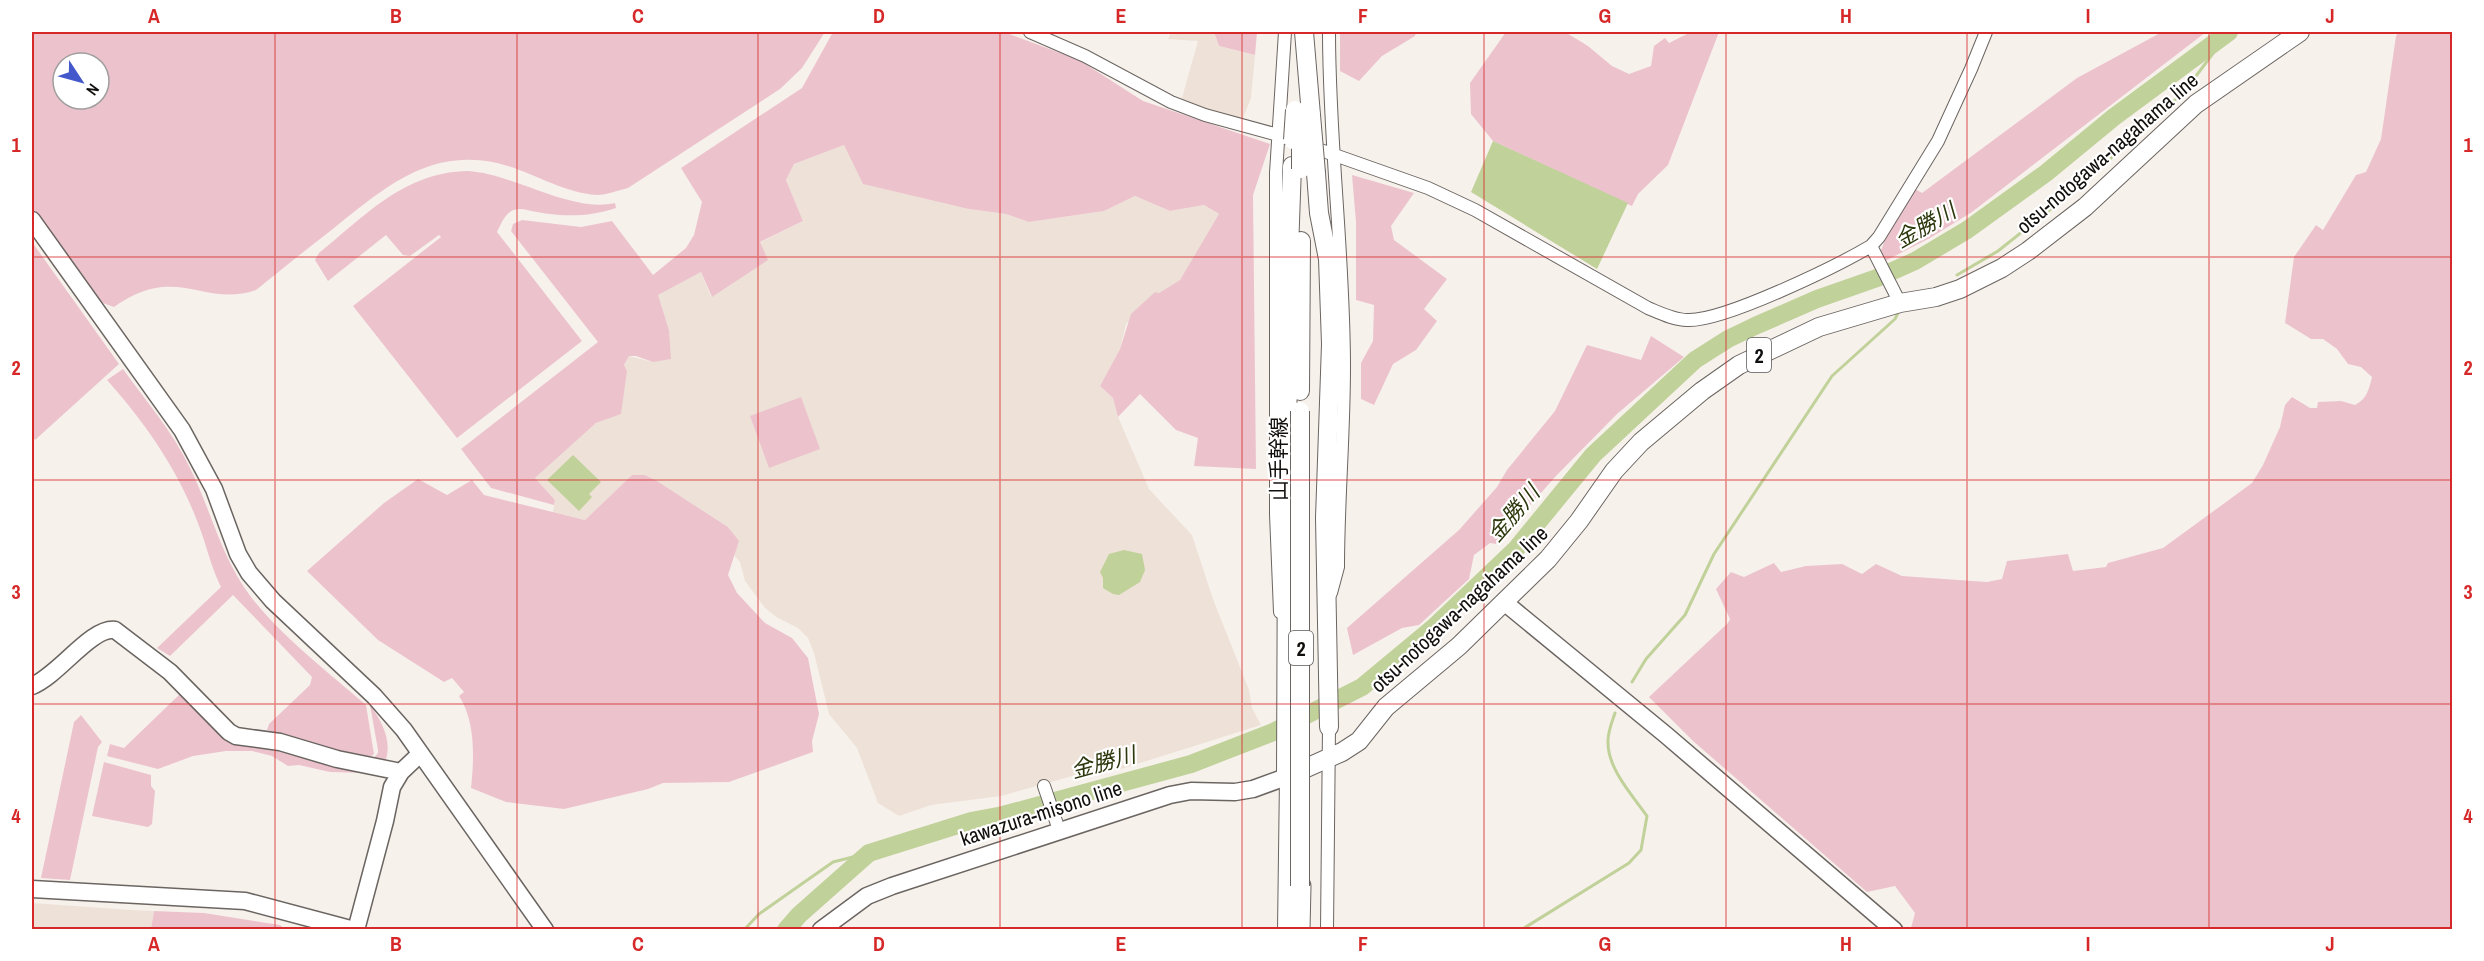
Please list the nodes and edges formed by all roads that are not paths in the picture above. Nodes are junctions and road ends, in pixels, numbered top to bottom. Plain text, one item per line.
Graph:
1 (1030, 32) edge
2 (1285, 32) edge
3 (1329, 32) edge
4 (1986, 32) edge
5 (2300, 32) edge
6 (1302, 37) edge
7 (1278, 135) junction
8 (1332, 156) junction
9 (1303, 170) junction
10 (32, 220) edge
11 (1873, 251) junction
12 (1899, 300) junction
13 (1504, 602) junction
14 (1327, 612) junction
15 (1285, 655) junction
16 (32, 686) edge
17 (1329, 727) joint
18 (420, 754) junction
19 (1330, 757) junction
20 (401, 772) junction
21 (1286, 777) junction
22 (1044, 786) dead end
23 (1059, 830) junction
24 (1300, 886) joint
25 (32, 889) edge
26 (355, 930) edge
27 (545, 930) edge
28 (821, 930) edge
29 (1284, 930) edge
30 (1299, 930) edge
31 (1327, 930) edge
32 (1894, 930) edge

1 - 7 street
2 - 7 street
3 - 8 street
4 - 11 street
5 - 12 main road, otsu-notogawa-nagahama line / 2
6 - 9 main road, 山手幹線 / 2, bridge
7 - 8 street
7 - 15 street
8 - 11 street
8 - 14 street
9 - 14 main road
9 - 15 main road
9 - 24 main road, 山手幹線 / 2, bridge
10 - 18 street
11 - 12 street
12 - 13 main road, otsu-notogawa-nagahama line / 2
13 - 19 main road, otsu-notogawa-nagahama line / 2
13 - 32 street
14 - 17 main road
15 - 21 main road
16 - 20 street
17 - 19 street
18 - 20 street
18 - 27 street
19 - 21 main road, otsu-notogawa-nagahama line / 2
19 - 31 street
20 - 26 street
21 - 23 street, kawazura-misono line
21 - 29 street
22 - 23 street
23 - 28 street, kawazura-misono line
24 - 30 highway
25 - 26 street

